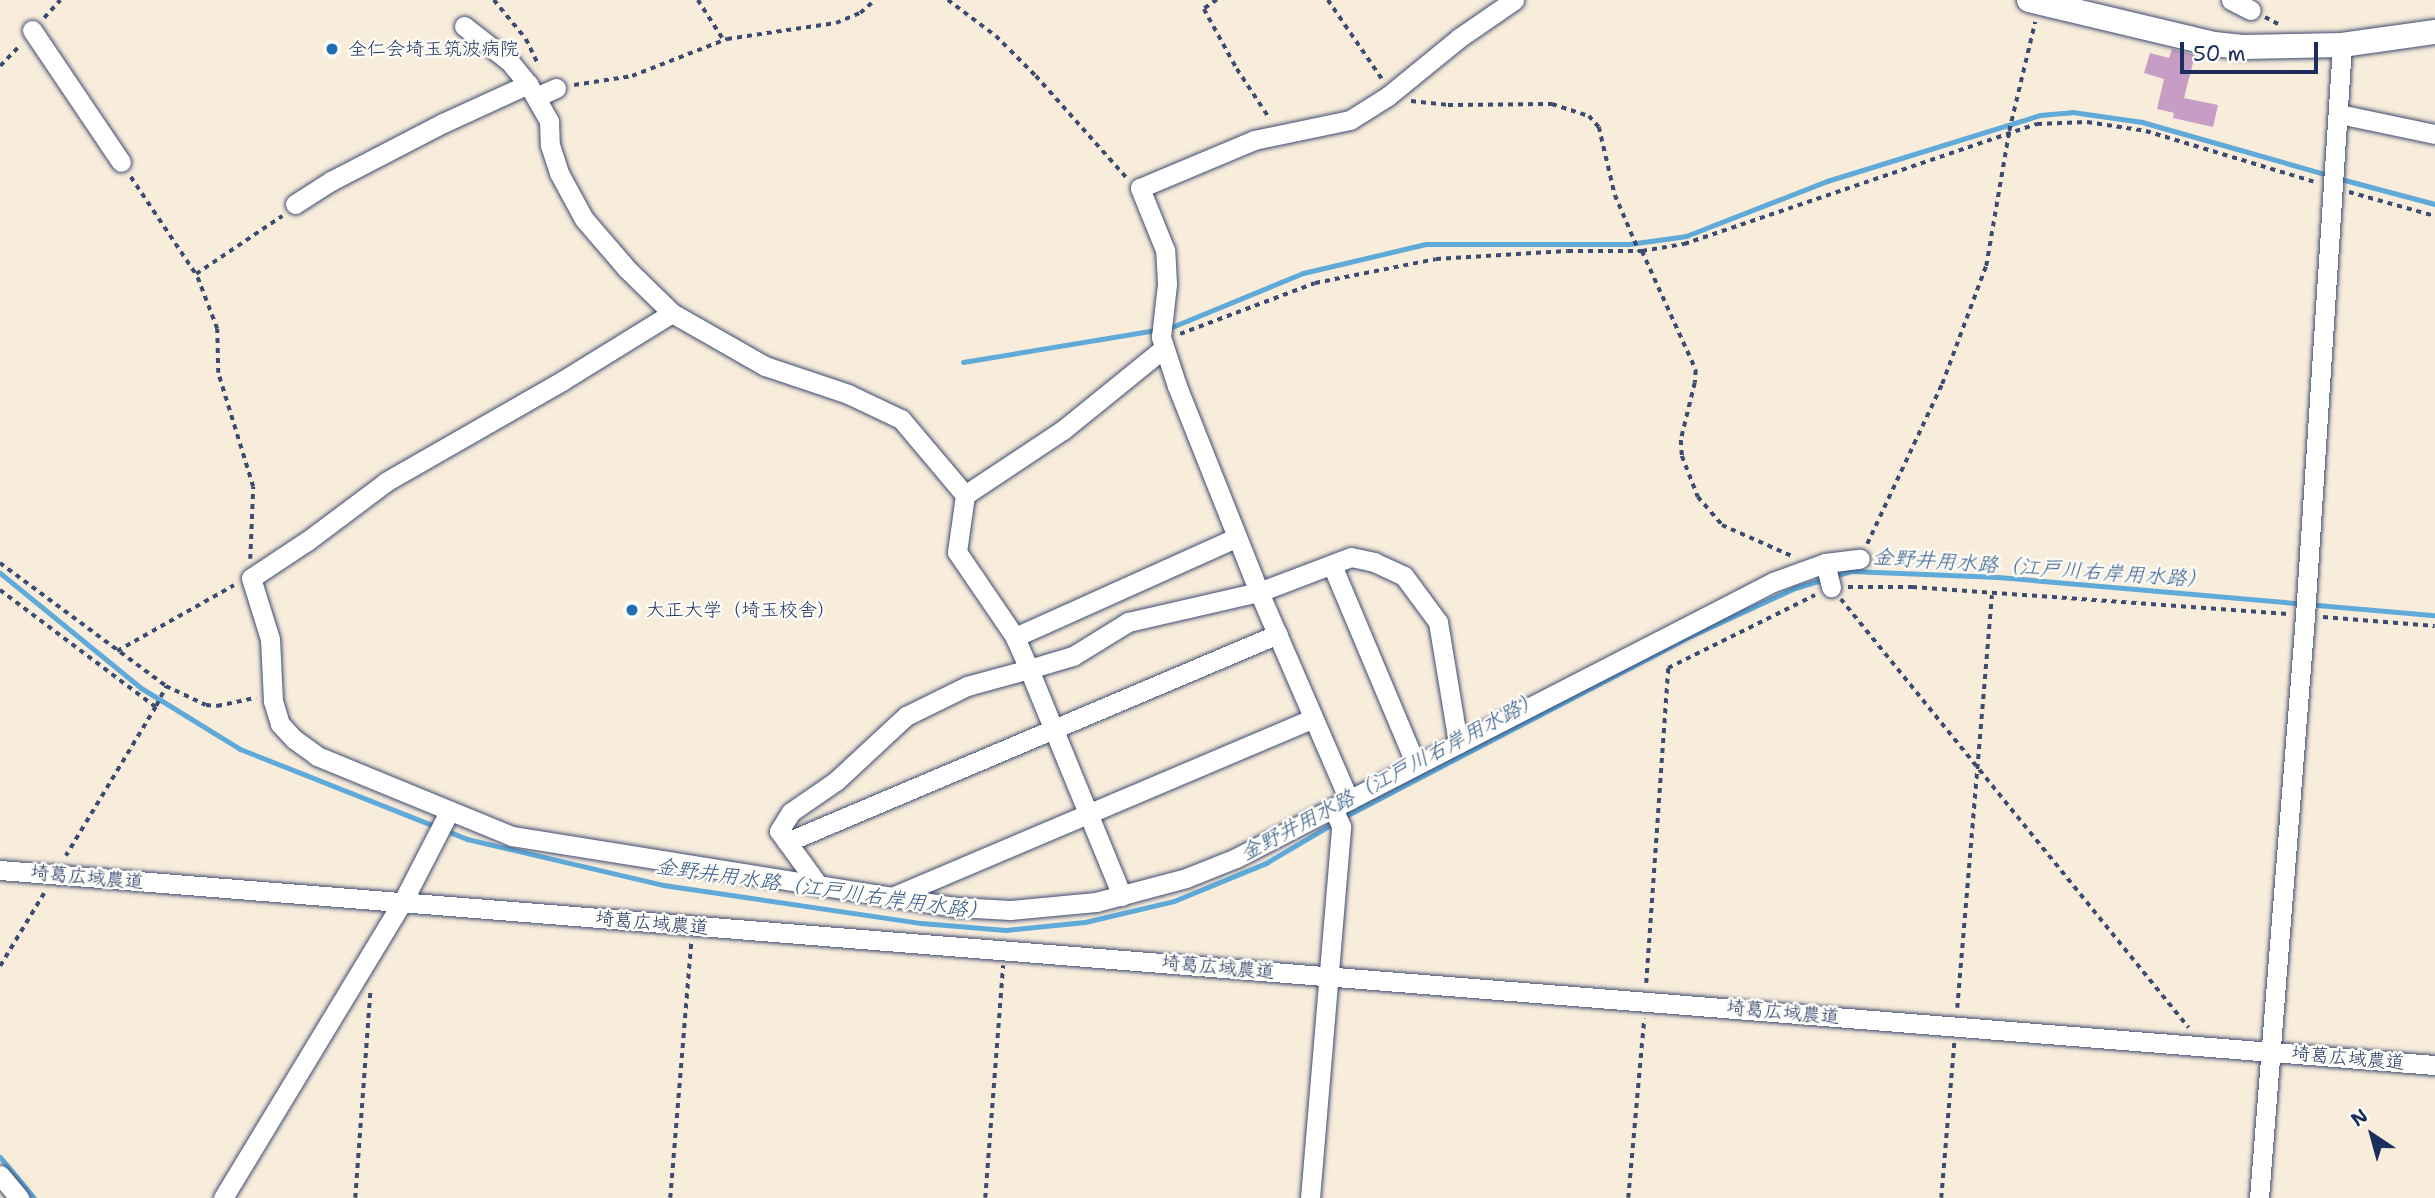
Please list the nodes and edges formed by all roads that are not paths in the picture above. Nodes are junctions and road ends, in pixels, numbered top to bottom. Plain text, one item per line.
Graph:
1 (1514, 0) edge
2 (2231, 0) edge
3 (2034, 1) edge
4 (2251, 10) dead end
5 (464, 26) dead end
6 (32, 30) dead end
7 (2435, 32) edge
8 (2342, 45) junction
9 (543, 90) junction
10 (2339, 114) junction
11 (2435, 134) edge
12 (121, 162) road end
13 (295, 204) road end
14 (672, 313) junction
15 (1162, 336) junction
16 (965, 495) junction
17 (1237, 537) junction
18 (1860, 559) road end
19 (1332, 565) junction
20 (1816, 566) junction
21 (1831, 587) road end
22 (1259, 592) junction
23 (1278, 634) junction
24 (1015, 637) junction
25 (1029, 669) junction
26 (1313, 718) junction
27 (1053, 729) junction
28 (1458, 743) junction
29 (1416, 765) junction
30 (1341, 811) junction
31 (449, 812) junction
32 (1089, 813) junction
33 (787, 842) junction
34 (0, 870) edge
35 (819, 886) junction
36 (1122, 896) junction
37 (890, 897) junction
38 (402, 903) junction
39 (1329, 976) junction
40 (2271, 1052) junction
41 (2435, 1065) edge
42 (0, 1175) edge
43 (19, 1198) edge
44 (223, 1198) edge
45 (1310, 1198) edge
46 (2259, 1198) edge

1 - 15 street
2 - 4 street
3 - 8 main road
5 - 9 street
6 - 12 street
7 - 8 main road
8 - 10 street
9 - 13 street
9 - 14 street
10 - 11 street
10 - 40 street
14 - 16 street
14 - 31 street
15 - 16 street
15 - 17 street
16 - 24 street
17 - 22 street
17 - 24 street
18 - 20 street
19 - 22 street
19 - 28 street
19 - 29 street
20 - 21 street
20 - 28 street
22 - 23 street
22 - 25 street
23 - 26 street
23 - 27 street
24 - 25 street
25 - 27 street
25 - 33 street
26 - 30 street
26 - 32 street
27 - 32 street
27 - 33 street
28 - 29 street
29 - 30 street
30 - 36 street
30 - 39 street
31 - 35 street
31 - 38 street
32 - 36 street
32 - 37 street
33 - 35 street
34 - 38 street, 埼葛広域農道
35 - 37 street
36 - 37 street
38 - 39 street, 埼葛広域農道
38 - 44 street
39 - 40 street, 埼葛広域農道
39 - 45 street
40 - 41 street, 埼葛広域農道
40 - 46 street
42 - 43 street

